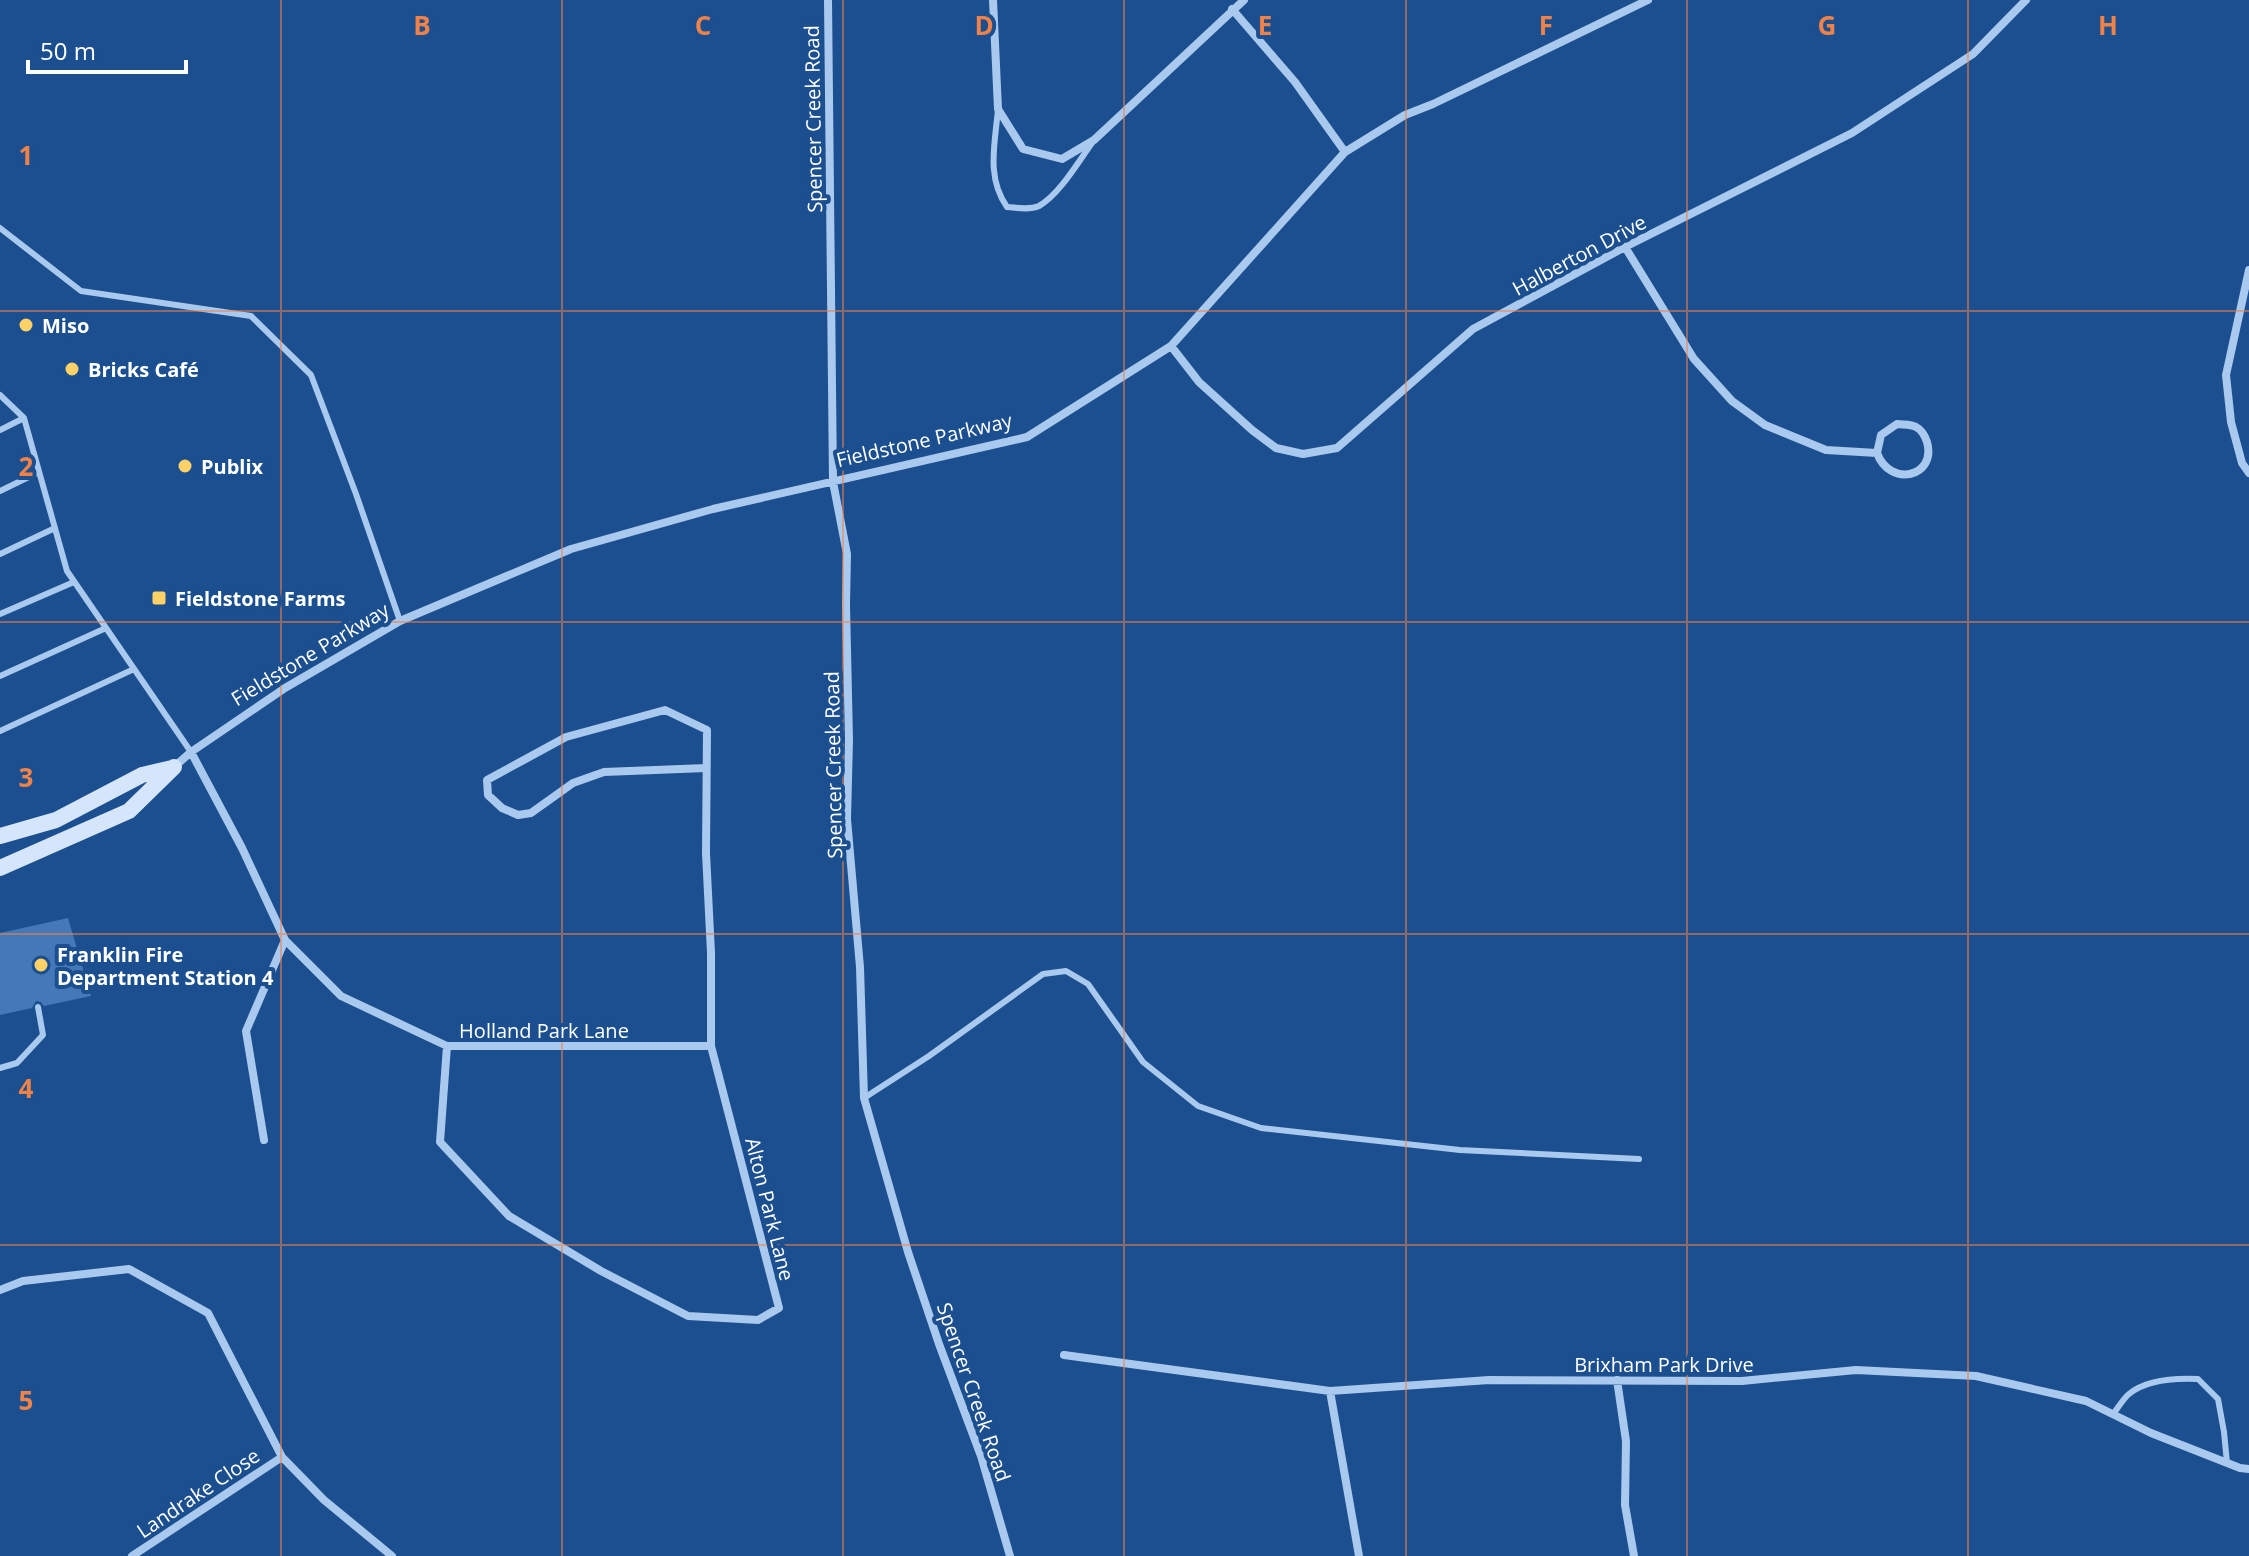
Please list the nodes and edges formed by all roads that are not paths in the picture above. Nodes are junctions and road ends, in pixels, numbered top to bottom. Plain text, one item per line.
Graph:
1 (828, 0) edge
2 (993, 0) edge
3 (1244, 0) edge
4 (1648, 0) edge
5 (2026, 0) edge
6 (1232, 9) junction
7 (998, 109) junction
8 (1094, 140) junction
9 (1345, 152) junction
10 (0, 228) edge
11 (1625, 247) junction
12 (2249, 270) edge
13 (1171, 346) junction
14 (0, 395) edge
15 (24, 418) junction
16 (0, 430) edge
17 (1877, 453) junction
18 (39, 472) junction
19 (2249, 473) edge
20 (833, 482) junction
21 (0, 491) edge
22 (55, 528) junction
23 (0, 554) edge
24 (74, 582) junction
25 (0, 614) edge
26 (400, 621) junction
27 (106, 628) junction
28 (134, 669) junction
29 (0, 676) edge
30 (0, 731) edge
31 (191, 752) junction
32 (174, 767) junction
33 (706, 768) junction
34 (0, 836) edge
35 (0, 868) edge
36 (285, 940) junction
37 (38, 1007) dead end
38 (447, 1046) junction
39 (711, 1046) junction
40 (0, 1068) edge
41 (864, 1098) junction
42 (264, 1140) dead end
43 (1639, 1159) dead end
44 (0, 1290) edge
45 (1064, 1355) dead end
46 (1617, 1380) junction
47 (1330, 1391) junction
48 (2113, 1414) junction
49 (282, 1457) junction
50 (2227, 1463) junction
51 (2249, 1469) edge
52 (132, 1556) edge
53 (392, 1556) edge
54 (1010, 1556) edge
55 (1359, 1556) edge
56 (1634, 1556) edge

1 - 20 street, Spencer Creek Road
2 - 7 street
3 - 6 street
4 - 9 street, Fieldstone Parkway
5 - 11 street, Halberton Drive
6 - 8 street
6 - 9 street
7 - 8 street
7 - 8 lane
9 - 13 street, Fieldstone Parkway
10 - 26 lane
11 - 13 street, Halberton Drive
11 - 17 street
12 - 19 street
13 - 20 street, Fieldstone Parkway
14 - 15 lane
15 - 16 lane
15 - 18 lane
17 - 17 street
18 - 21 lane
18 - 22 lane
20 - 26 street, Fieldstone Parkway
20 - 41 street, Spencer Creek Road
22 - 23 lane
22 - 24 lane
24 - 25 lane
24 - 27 lane
26 - 31 street, Fieldstone Parkway
27 - 28 lane
27 - 29 lane
28 - 30 lane
28 - 31 lane
31 - 32 street, Fieldstone Parkway
31 - 36 street, Holland Park Lane
32 - 34 street, Fieldstone Parkway
32 - 35 street, Fieldstone Parkway
33 - 33 street, Alton Park Lane
33 - 39 street, Alton Park Lane
36 - 38 street, Holland Park Lane
36 - 42 street
37 - 40 lane
38 - 39 street, Holland Park Lane
38 - 39 street, Alton Park Lane
41 - 43 lane
41 - 54 street, Spencer Creek Road
44 - 49 street
45 - 47 street, Brixham Park Drive
46 - 47 street, Brixham Park Drive
46 - 48 street, Brixham Park Drive
46 - 56 street
47 - 55 street
48 - 50 street, Brixham Park Drive
48 - 50 lane
49 - 52 street, Landrake Close
49 - 53 street
50 - 51 street, Brixham Park Drive

